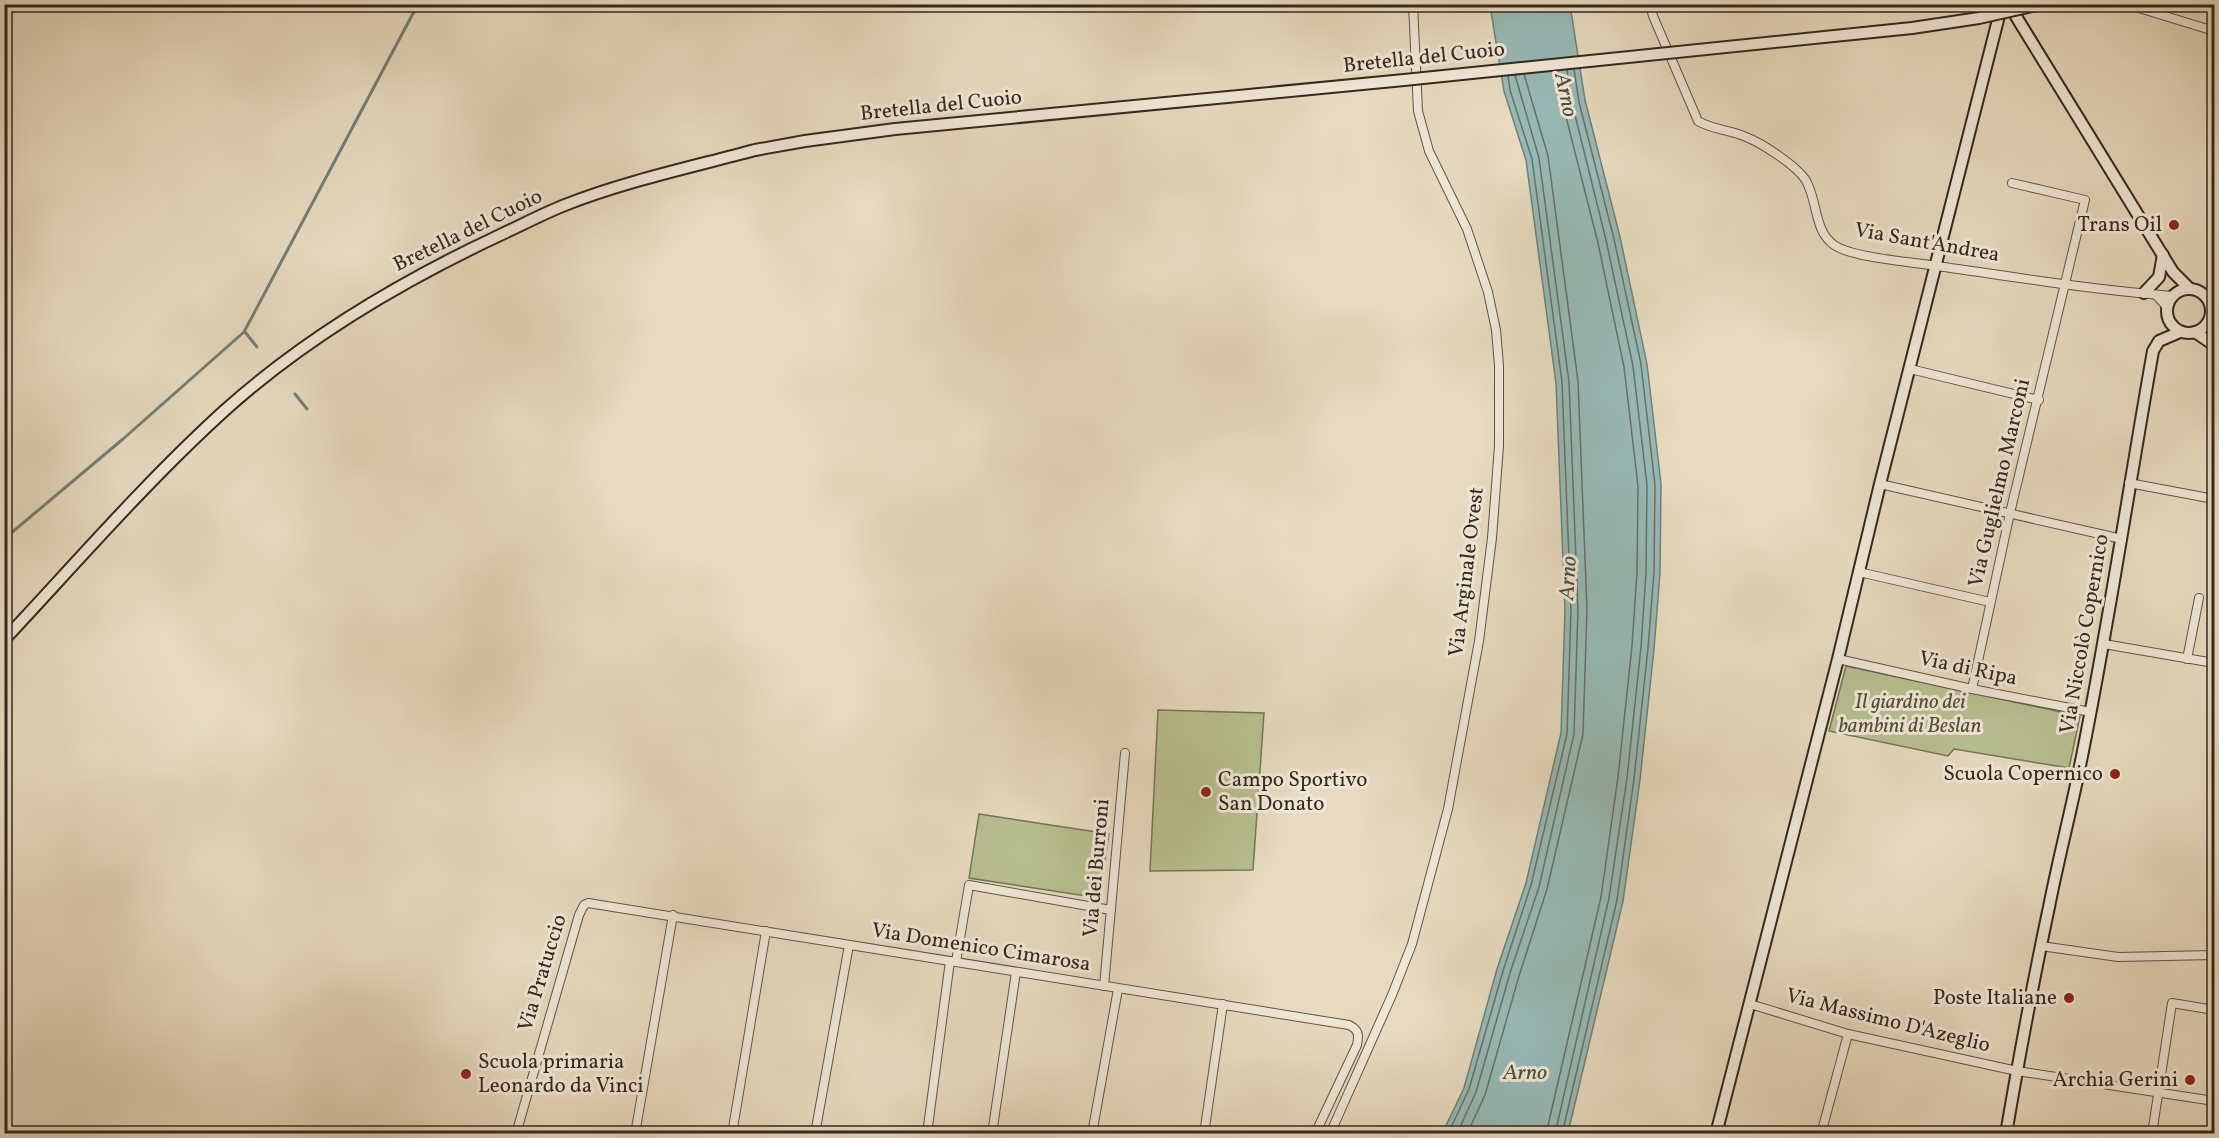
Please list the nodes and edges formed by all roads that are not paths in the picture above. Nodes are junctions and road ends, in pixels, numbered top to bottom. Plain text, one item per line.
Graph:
1 (1413, 4) edge
2 (1650, 4) edge
3 (2002, 4) edge
4 (2009, 4) edge
5 (2041, 4) edge
6 (2126, 4) edge
7 (2214, 31) edge
8 (2012, 183) dead end
9 (2163, 255) junction
10 (1935, 266) junction
11 (2174, 272) junction
12 (2066, 285) junction
13 (2190, 289) junction
14 (2144, 293) junction
15 (2202, 293) junction
16 (2175, 294) junction
17 (2156, 295) junction
18 (2214, 296) edge
19 (2167, 307) junction
20 (2213, 310) edge
21 (2214, 324) edge
22 (2180, 332) junction
23 (2195, 333) junction
24 (2214, 345) edge
25 (1910, 369) junction
26 (2038, 400) junction
27 (2129, 483) junction
28 (1880, 484) junction
29 (2214, 499) edge
30 (2010, 513) junction
31 (2122, 539) junction
32 (1859, 572) junction
33 (2199, 598) dead end
34 (1990, 602) junction
35 (4, 640) edge
36 (2104, 644) junction
37 (1838, 659) junction
38 (2187, 659) junction
39 (2214, 663) edge
40 (1972, 689) junction
41 (2091, 712) junction
42 (1125, 753) dead end
43 (596, 903) joint
44 (1111, 910) junction
45 (673, 915) junction
46 (766, 931) junction
47 (849, 945) junction
48 (2040, 946) junction
49 (2214, 955) edge
50 (953, 962) junction
51 (1016, 972) junction
52 (1104, 986) junction
53 (1118, 989) junction
54 (1223, 1004) junction
55 (1750, 1004) junction
56 (2214, 1010) edge
57 (1848, 1034) junction
58 (2017, 1071) junction
59 (2158, 1092) junction
60 (2214, 1101) edge
61 (516, 1134) edge
62 (635, 1134) edge
63 (732, 1134) edge
64 (815, 1134) edge
65 (927, 1134) edge
66 (992, 1134) edge
67 (1092, 1134) edge
68 (1204, 1134) edge
69 (1315, 1134) edge
70 (1330, 1134) edge
71 (1716, 1134) edge
72 (1821, 1134) edge
73 (2006, 1134) edge
74 (2152, 1134) edge

1 - 70 street, Via Arginale Ovest
2 - 10 street, Via Sant'Andrea
3 - 10 main road
4 - 9 main road
5 - 35 main road, Bretella del Cuoio, bridge
6 - 7 street
8 - 12 street, Via Guglielmo Marconi
9 - 11 main road
9 - 14 main road
10 - 12 street, Via Sant'Andrea
10 - 25 main road
11 - 13 main road
11 - 16 main road
12 - 14 street, Via Sant'Andrea
12 - 26 street, Via Guglielmo Marconi
13 - 15 main road
13 - 16 main road
14 - 17 street, Via Sant'Andrea
15 - 18 main road
15 - 20 main road
16 - 17 street, Via Sant'Andrea
16 - 19 main road
17 - 19 street
19 - 22 main road
20 - 21 main road
20 - 23 main road
22 - 23 main road
22 - 27 main road, Via Niccolò Copernico
23 - 24 main road
25 - 26 street
25 - 28 main road
26 - 30 street, Via Guglielmo Marconi
27 - 29 street
27 - 31 main road, Via Niccolò Copernico
28 - 30 street
28 - 32 main road
30 - 31 street
30 - 34 street, Via Guglielmo Marconi
31 - 36 main road, Via Niccolò Copernico
32 - 34 street
32 - 37 main road
33 - 38 street
34 - 40 street, Via Guglielmo Marconi
36 - 38 street
36 - 41 main road, Via Niccolò Copernico
37 - 40 street, Via di Ripa
37 - 55 main road
38 - 39 street
40 - 41 street, Via di Ripa
41 - 48 main road, Via Niccolò Copernico
42 - 44 street, Via dei Burroni
43 - 45 street, Via Domenico Cimarosa
43 - 61 street, Via Pratuccio
44 - 50 street
44 - 52 street, Via dei Burroni
45 - 46 street, Via Domenico Cimarosa
45 - 62 street
46 - 47 street, Via Domenico Cimarosa
46 - 63 street
47 - 50 street, Via Domenico Cimarosa
47 - 64 street
48 - 49 street
48 - 58 main road, Via Niccolò Copernico
50 - 51 street, Via Domenico Cimarosa
50 - 65 street
51 - 52 street, Via Domenico Cimarosa
51 - 66 street
52 - 53 street, Via Domenico Cimarosa
53 - 54 street, Via Domenico Cimarosa
53 - 67 street
54 - 68 street
54 - 69 street, Via Domenico Cimarosa
55 - 57 street, Via Massimo D'Azeglio
55 - 71 main road
56 - 59 street
57 - 58 street, Via Massimo D'Azeglio
57 - 72 street
58 - 59 street, Via Massimo D'Azeglio
58 - 73 main road, Via Niccolò Copernico
59 - 60 street, Via Massimo D'Azeglio
59 - 74 street

